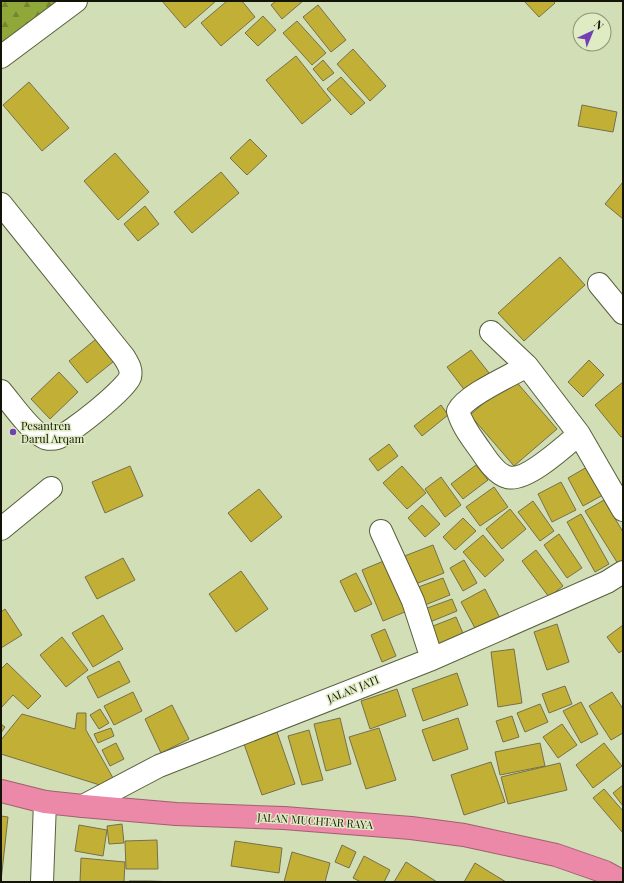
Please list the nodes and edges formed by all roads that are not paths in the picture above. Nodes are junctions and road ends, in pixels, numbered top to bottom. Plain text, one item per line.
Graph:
1 (76, 1) edge
2 (1, 56) edge
3 (1, 204) edge
4 (599, 284) dead end
5 (623, 314) edge
6 (491, 332) dead end
7 (527, 366) junction
8 (1, 391) edge
9 (579, 434) junction
10 (51, 488) dead end
11 (623, 510) edge
12 (1, 529) edge
13 (380, 531) dead end
14 (623, 572) edge
15 (432, 659) junction
16 (1, 791) edge
17 (44, 802) junction
18 (83, 806) junction
19 (42, 882) edge
20 (623, 882) edge

1 - 2 street
3 - 8 street
4 - 5 street
6 - 7 street
7 - 9 street
7 - 9 street
9 - 11 street
10 - 12 street
13 - 15 street
14 - 15 street, JALAN JATI
15 - 18 street, JALAN JATI
16 - 17 highway, JALAN MUCHTAR RAYA
17 - 18 highway, JALAN MUCHTAR RAYA
17 - 19 street
18 - 20 highway, JALAN MUCHTAR RAYA

